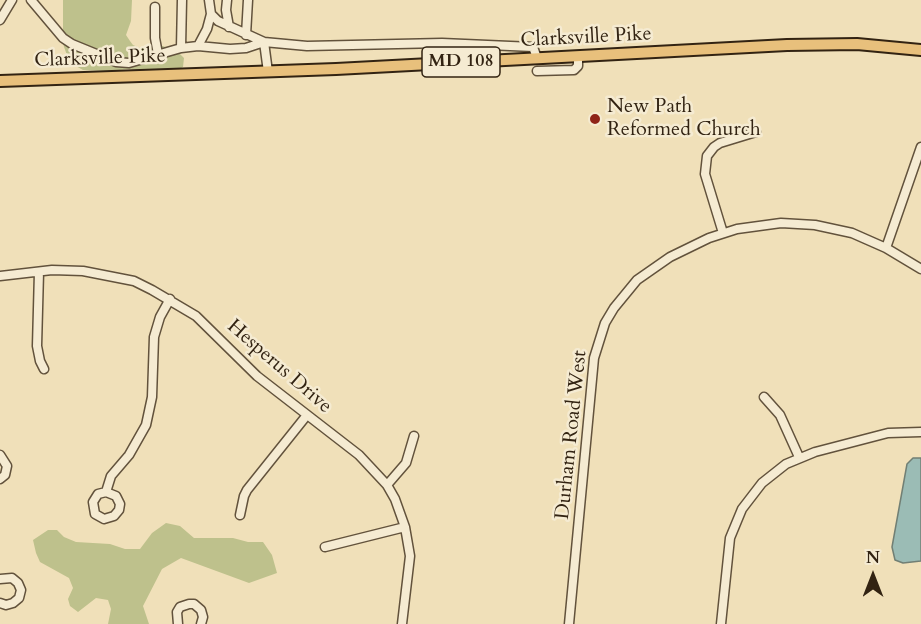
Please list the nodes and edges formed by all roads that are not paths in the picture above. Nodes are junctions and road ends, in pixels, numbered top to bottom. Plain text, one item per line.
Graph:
1 (12, 0) edge
2 (31, 0) edge
3 (182, 0) edge
4 (209, 0) edge
5 (226, 0) edge
6 (248, 0) edge
7 (155, 7) dead end
8 (211, 14) junction
9 (0, 20) edge
10 (229, 27) junction
11 (246, 35) junction
12 (264, 42) junction
13 (198, 46) junction
14 (181, 48) junction
15 (921, 51) edge
16 (158, 54) junction
17 (578, 56) junction
18 (537, 58) junction
19 (537, 71) dead end
20 (268, 72) junction
21 (0, 81) edge
22 (756, 132) dead end
23 (921, 147) edge
24 (723, 233) junction
25 (886, 248) junction
26 (921, 269) edge
27 (39, 272) junction
28 (0, 276) edge
29 (170, 299) junction
30 (44, 369) dead end
31 (764, 397) dead end
32 (307, 415) junction
33 (921, 432) edge
34 (414, 436) dead end
35 (0, 455) edge
36 (799, 457) junction
37 (0, 479) edge
38 (387, 485) junction
39 (106, 492) dead end
40 (240, 514) dead end
41 (405, 527) junction
42 (326, 547) dead end
43 (0, 579) edge
44 (0, 603) edge
45 (178, 624) edge
46 (201, 624) edge
47 (402, 624) edge
48 (569, 624) edge
49 (721, 624) edge

1 - 9 street
2 - 16 street
3 - 14 street
4 - 8 street
5 - 10 street
6 - 11 street
7 - 16 street
8 - 10 street
8 - 13 street
10 - 11 street
11 - 12 street
12 - 13 street
12 - 18 street
12 - 20 street
13 - 14 street
14 - 16 street
15 - 17 main road, Clarksville Pike / MD 108
17 - 18 main road, Clarksville Pike / MD 108
17 - 19 street
18 - 20 main road, Clarksville Pike / MD 108
20 - 21 main road, Clarksville Pike / MD 108
22 - 24 street
23 - 25 street
24 - 25 street, Durham Road West
24 - 48 street, Durham Road West
25 - 26 street, Durham Road West
27 - 28 street, Hesperus Drive
27 - 29 street, Hesperus Drive
27 - 30 street
29 - 32 street, Hesperus Drive
29 - 39 street
31 - 36 street
32 - 38 street, Hesperus Drive
32 - 40 street
33 - 36 street
34 - 38 street
35 - 37 street
36 - 49 street
38 - 41 street, Hesperus Drive
41 - 42 street
41 - 47 street, Hesperus Drive
43 - 44 street
45 - 46 street

